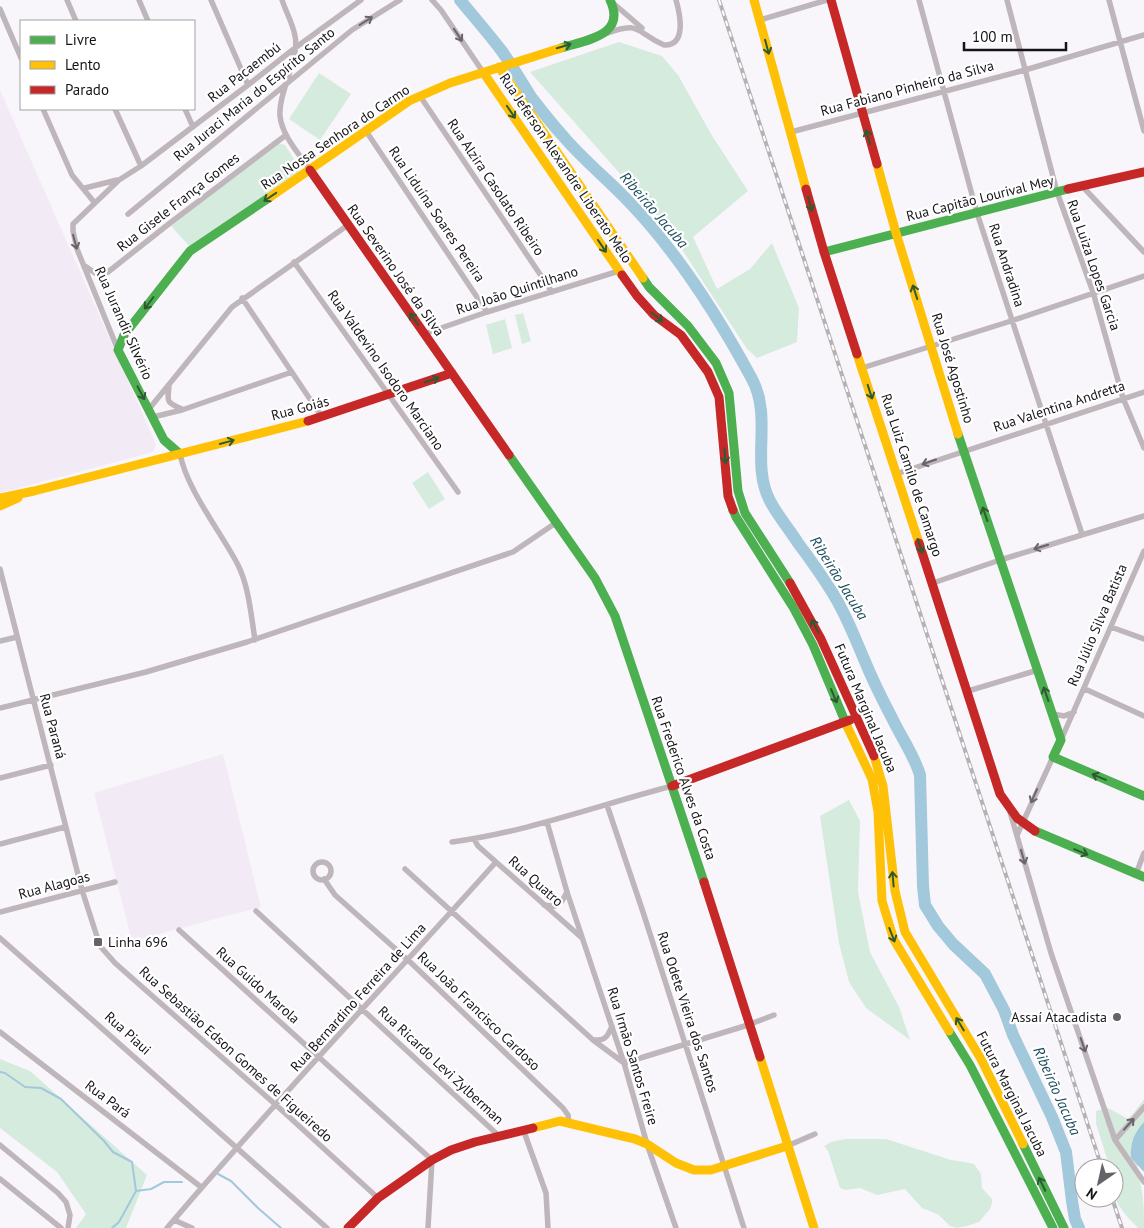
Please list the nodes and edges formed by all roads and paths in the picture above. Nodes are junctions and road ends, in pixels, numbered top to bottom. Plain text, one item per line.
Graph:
1 (67, 0) edge
2 (139, 0) edge
3 (211, 0) edge
4 (282, 0) edge
5 (360, 0) edge
6 (400, 0) edge
7 (432, 0) edge
8 (610, 0) edge
9 (676, 0) edge
10 (754, 0) edge
11 (829, 0) edge
12 (919, 0) edge
13 (1006, 0) edge
14 (1109, 0) edge
15 (0, 9) edge
16 (76, 20) edge
17 (148, 20) edge
18 (760, 20) junction
19 (604, 34) junction
20 (1144, 35) edge
21 (653, 38) junction
22 (1120, 42) junction
23 (295, 48) junction
24 (20, 56) edge
25 (501, 66) junction
26 (1025, 70) junction
27 (483, 72) junction
28 (286, 83) junction
29 (248, 85) junction
30 (944, 91) junction
31 (420, 96) junction
32 (44, 110) edge
33 (115, 110) edge
34 (185, 110) edge
35 (861, 113) junction
36 (193, 127) junction
37 (366, 130) junction
38 (1144, 131) edge
39 (791, 132) junction
40 (286, 135) junction
41 (322, 162) junction
42 (140, 166) junction
43 (310, 170) junction
44 (1144, 172) edge
45 (119, 180) junction
46 (318, 183) junction
47 (1082, 186) junction
48 (85, 188) junction
49 (1057, 192) junction
50 (94, 202) junction
51 (977, 213) junction
52 (128, 214) dead end
53 (348, 225) junction
54 (896, 233) junction
55 (824, 252) junction
56 (1144, 252) edge
57 (627, 254) junction
58 (294, 262) junction
59 (613, 262) junction
60 (83, 265) junction
61 (619, 271) junction
62 (639, 272) junction
63 (1144, 276) edge
64 (626, 280) junction
65 (552, 292) junction
66 (1093, 292) junction
67 (242, 298) junction
68 (487, 312) junction
69 (1012, 321) junction
70 (424, 334) junction
71 (932, 346) junction
72 (118, 350) junction
73 (862, 368) junction
74 (292, 372) junction
75 (452, 373) junction
76 (170, 385) junction
77 (1144, 392) edge
78 (388, 395) junction
79 (1123, 398) junction
80 (182, 410) junction
81 (151, 413) junction
82 (322, 417) junction
83 (1046, 423) junction
84 (164, 440) junction
85 (1144, 448) edge
86 (963, 451) junction
87 (180, 454) junction
88 (154, 461) junction
89 (896, 474) junction
90 (34, 492) junction
91 (458, 492) dead end
92 (0, 498) edge
93 (0, 506) edge
94 (1144, 516) edge
95 (557, 522) junction
96 (1082, 534) junction
97 (1143, 555) edge
98 (1000, 560) junction
99 (0, 572) edge
100 (932, 583) junction
101 (1111, 627) junction
102 (17, 637) junction
103 (1144, 639) edge
104 (254, 640) junction
105 (0, 641) edge
106 (1038, 670) junction
107 (1085, 689) junction
108 (968, 691) junction
109 (33, 700) junction
110 (0, 708) edge
111 (1076, 710) junction
112 (1053, 714) junction
113 (1144, 716) edge
114 (857, 717) junction
115 (845, 722) junction
116 (1061, 740) junction
117 (1053, 757) junction
118 (51, 765) junction
119 (0, 778) edge
120 (672, 786) junction
121 (1144, 796) edge
122 (607, 805) junction
123 (1010, 810) junction
124 (547, 822) junction
125 (1022, 823) junction
126 (65, 827) junction
127 (1017, 835) junction
128 (474, 839) junction
129 (452, 842) dead end
130 (0, 844) edge
131 (1144, 853) edge
132 (496, 862) junction
133 (404, 869) dead end
134 (1140, 875) edge
135 (324, 879) dead end
136 (115, 882) dead end
137 (82, 890) junction
138 (568, 892) junction
139 (543, 905) junction
140 (256, 911) dead end
141 (452, 911) junction
142 (0, 912) edge
143 (179, 930) dead end
144 (0, 938) edge
145 (583, 940) junction
146 (408, 960) junction
147 (363, 1009) junction
148 (774, 1015) dead end
149 (748, 1025) junction
150 (612, 1026) junction
151 (0, 1032) edge
152 (593, 1040) junction
153 (685, 1043) junction
154 (319, 1057) junction
155 (624, 1063) junction
156 (276, 1105) junction
157 (1144, 1107) edge
158 (569, 1122) junction
159 (523, 1129) junction
160 (816, 1134) dead end
161 (499, 1136) junction
162 (1115, 1140) junction
163 (646, 1144) junction
164 (0, 1145) edge
165 (787, 1146) junction
166 (238, 1148) junction
167 (432, 1160) junction
168 (724, 1166) junction
169 (0, 1178) edge
170 (1144, 1182) edge
171 (201, 1187) junction
172 (378, 1198) junction
173 (174, 1220) junction
174 (1049, 1227) edge
175 (61, 1228) edge
176 (68, 1228) edge
177 (167, 1228) edge
178 (192, 1228) edge
179 (327, 1228) edge
180 (348, 1228) edge
181 (428, 1228) edge
182 (548, 1228) edge
183 (676, 1228) edge
184 (744, 1228) edge
185 (814, 1228) edge
186 (1064, 1228) edge

1 - 16 street
2 - 17 street
3 - 29 street
4 - 23 street
5 - 23 street, Rua Pacaembú
28 -> 6 street, Rua Juraci Maria do Espírito Santo
7 -> 27 street
8 - 19 main road
8 - 21 street
9 - 21 street
10 - 18 main road, Rua Luiz Camilo de Camargo
11 - 18 street
11 - 35 main road, Rua José Agostinho
12 - 30 street, Rua Andradina
13 - 26 street, Rua Luiza Lopes Garcia
14 - 22 street
15 - 24 street
18 -> 39 main road, Rua Luiz Camilo de Camargo
19 - 21 street
25 -> 19 main road, Rua Nossa Senhora do Carmo
20 - 22 street, Rua Fabiano Pinheiro da Silva
22 - 26 street, Rua Fabiano Pinheiro da Silva
22 - 38 street
23 - 28 street, Rua Severino José da Silva
23 - 29 street, Rua Pacaembú
25 - 27 main road, Rua Nossa Senhora do Carmo
25 - 57 main road, Rua Jeferson Alexandre Liberato Melo
26 - 30 street, Rua Fabiano Pinheiro da Silva
26 - 49 street, Rua Luiza Lopes Garcia
27 - 31 main road, Rua Nossa Senhora do Carmo
27 -> 59 main road, Rua Jeferson Alexandre Liberato Melo
28 - 40 street, Rua Severino José da Silva
28 - 52 street, Rua Juraci Maria do Espírito Santo
29 - 36 street, Rua Pacaembú
30 - 35 street, Rua Fabiano Pinheiro da Silva
30 - 51 street, Rua Andradina
31 - 37 main road, Rua Nossa Senhora do Carmo
31 - 65 street, Rua Alzira Casolato Ribeiro
32 - 48 street
33 - 42 street
34 - 36 street
35 - 39 street, Rua Fabiano Pinheiro da Silva
54 -> 35 main road, Rua José Agostinho
36 - 42 street, Rua Pacaembú
37 - 41 main road, Rua Nossa Senhora do Carmo
37 - 68 street, Rua Liduína Soares Pereira
39 -> 55 main road, Rua Luiz Camilo de Camargo
40 - 43 street, Rua Severino José da Silva
40 - 60 street, Rua Gisele França Gomes
41 - 43 main road, Rua Nossa Senhora do Carmo
41 - 46 main road
42 - 45 street, Rua Pacaembú
43 - 46 main road, Rua Severino José da Silva
43 -> 72 main road, Rua Nossa Senhora do Carmo
44 - 47 main road, Rua Capitão Lourival Mey
45 - 48 street, Rua Pacaembú
45 - 50 street, Rua Pacaembú
46 - 53 main road, Rua Severino José da Silva
47 - 49 main road, Rua Capitão Lourival Mey
47 - 56 street
48 - 50 street
49 - 51 main road, Rua Capitão Lourival Mey
49 - 66 street, Rua Luiza Lopes Garcia
50 -> 60 street, Rua Jurandir Silvério
51 - 54 main road, Rua Capitão Lourival Mey
51 - 69 street, Rua Andradina
53 - 58 street
70 -> 53 main road, Rua Severino José da Silva
54 - 55 main road, Rua Capitão Lourival Mey
71 -> 54 main road, Rua José Agostinho
55 - 73 main road, Rua Luiz Camilo de Camargo
57 - 59 main road
57 - 62 main road, Rua Jeferson Alexandre Liberato Melo
58 - 67 street
58 - 78 street, Rua Valdevino Isodoro Marciano
59 - 61 main road, Rua Jeferson Alexandre Liberato Melo
60 - 72 street, Rua Jurandir Silvério
61 - 64 main road, Rua Jeferson Alexandre Liberato Melo
61 - 65 street, Rua João Quintilhano
62 - 64 main road
114 -> 62 main road, Futura Marginal Jacuba
63 - 66 street
64 -> 115 main road, Futura Marginal Jacuba
65 - 68 street, Rua João Quintilhano
66 - 69 street
66 - 79 street, Rua Luiza Lopes Garcia
67 - 74 street
67 - 76 street
68 - 70 street, Rua João Quintilhano
69 - 71 street
69 - 83 street, Rua Andradina
70 - 75 main road, Rua Severino José da Silva
71 - 73 street
71 - 86 main road, Rua José Agostinho
72 -> 81 main road, Rua Jurandir Silvério
73 -> 89 main road, Rua Luiz Camilo de Camargo
74 - 80 street
74 - 82 street
78 -> 75 main road, Rua Goiás
75 - 95 main road, Rua Frederico Alves da Costa
76 - 80 street
76 - 81 street
77 - 79 street, Rua Valentina Andretta
78 - 82 main road, Rua Goiás
78 - 91 street, Rua Valdevino Isodoro Marciano
79 - 83 street, Rua Valentina Andretta
79 - 85 street, Rua Luiza Lopes Garcia
80 - 81 street
81 - 84 main road, Rua Jurandir Silvério
87 -> 82 main road, Rua Goiás
83 - 86 street, Rua Valentina Andretta
83 - 96 street, Rua Andradina
84 - 87 main road, Rua Jurandir Silvério
84 - 88 main road
86 -> 89 street, Rua Valentina Andretta
98 -> 86 main road, Rua José Agostinho
87 - 88 main road, Rua Goiás
87 - 104 street
88 - 90 main road, Rua Goiás
89 -> 100 main road, Rua Luiz Camilo de Camargo
90 - 92 main road, Rua Goiás
90 - 93 main road, Rua Goiás
94 - 96 street
95 - 104 street
95 - 120 main road, Rua Frederico Alves da Costa
96 -> 98 street
97 - 101 street, Rua Júlio Silva Batista
98 - 100 street
98 - 106 main road, Rua José Agostinho
99 - 102 street, Rua Paraná
100 - 108 main road, Rua Luiz Camilo de Camargo
101 - 103 street
101 - 107 street, Rua Júlio Silva Batista
102 - 105 street
102 - 109 street, Rua Paraná
104 - 109 street
106 - 108 street
112 -> 106 main road, Rua José Agostinho
107 - 111 street, Rua Júlio Silva Batista
107 - 113 street
108 - 123 main road, Rua Luiz Camilo de Camargo
109 - 110 street
109 - 118 street, Rua Paraná
111 - 112 street
111 - 116 street, Rua Júlio Silva Batista
112 - 116 main road, Rua José Agostinho
114 - 115 main road
186 -> 114 main road, Futura Marginal Jacuba
115 - 120 main road
115 -> 174 main road, Futura Marginal Jacuba
116 - 117 main road, Rua Júlio Silva Batista
121 -> 117 main road
117 -> 125 street, Rua Júlio Silva Batista
118 - 119 street
118 - 126 street, Rua Paraná
120 - 122 street
120 - 149 main road, Rua Frederico Alves da Costa
122 - 124 street
122 - 153 street, Rua Odete Vieira dos Santos
123 - 125 main road, Rua Luiz Camilo de Camargo
123 - 127 street
124 - 128 street
124 - 138 street, Rua Irmão Santos Freire
125 - 127 street, Rua Júlio Silva Batista
125 -> 134 main road, Rua Luiz Camilo de Camargo
126 - 130 street
126 - 137 street, Rua Paraná
127 -> 162 street
128 - 129 street
128 - 132 street, Rua Quatro
131 - 134 street
132 - 139 street, Rua Quatro
132 - 141 street, Rua Bernardino Ferreira de Lima
133 - 141 street
135 - 146 street, Rua João Francisco Cardoso
136 - 137 street, Rua Alagoas
137 - 142 street, Rua Alagoas
137 - 156 street, Rua Sebastião Edson Gomes de Figueiredo
138 - 139 street
138 - 145 street, Rua Irmão Santos Freire
139 - 145 street, Rua Quatro
140 - 147 street, Rua Ricardo Levi Zylberman
141 - 146 street, Rua Bernardino Ferreira de Lima
141 - 152 street
143 - 154 street, Rua Guido Marola
144 - 166 street, Rua Piaui
145 - 150 street, Rua Irmão Santos Freire
146 - 147 street, Rua Bernardino Ferreira de Lima
146 - 158 street, Rua João Francisco Cardoso
147 - 154 street, Rua Bernardino Ferreira de Lima
147 - 161 street, Rua Ricardo Levi Zylberman
148 - 149 street
149 - 153 street
149 - 165 main road, Rua Frederico Alves da Costa
150 - 152 street
150 - 155 street, Rua Irmão Santos Freire
151 - 171 street, Rua Pará
152 - 155 street
153 - 155 street
153 - 168 street, Rua Odete Vieira dos Santos
154 - 156 street, Rua Bernardino Ferreira de Lima
154 - 167 street, Rua Guido Marola
155 - 163 street, Rua Irmão Santos Freire
156 - 166 street, Rua Bernardino Ferreira de Lima
156 - 172 street, Rua Sebastião Edson Gomes de Figueiredo
162 -> 157 street
158 - 159 main road
158 - 163 main road
159 - 161 main road
159 - 182 street
160 - 165 street
161 - 167 main road
162 - 170 street
163 - 168 main road
163 - 183 street, Rua Irmão Santos Freire
164 - 176 street
165 - 168 main road
165 - 185 main road, Rua Frederico Alves da Costa
166 - 171 street, Rua Bernardino Ferreira de Lima
166 - 179 street, Rua Piaui
167 - 172 main road
167 - 181 street
168 - 184 street, Rua Odete Vieira dos Santos
169 - 175 street
171 - 173 street, Rua Bernardino Ferreira de Lima
172 - 180 main road
173 - 177 street, Rua Bernardino Ferreira de Lima
173 - 178 street

